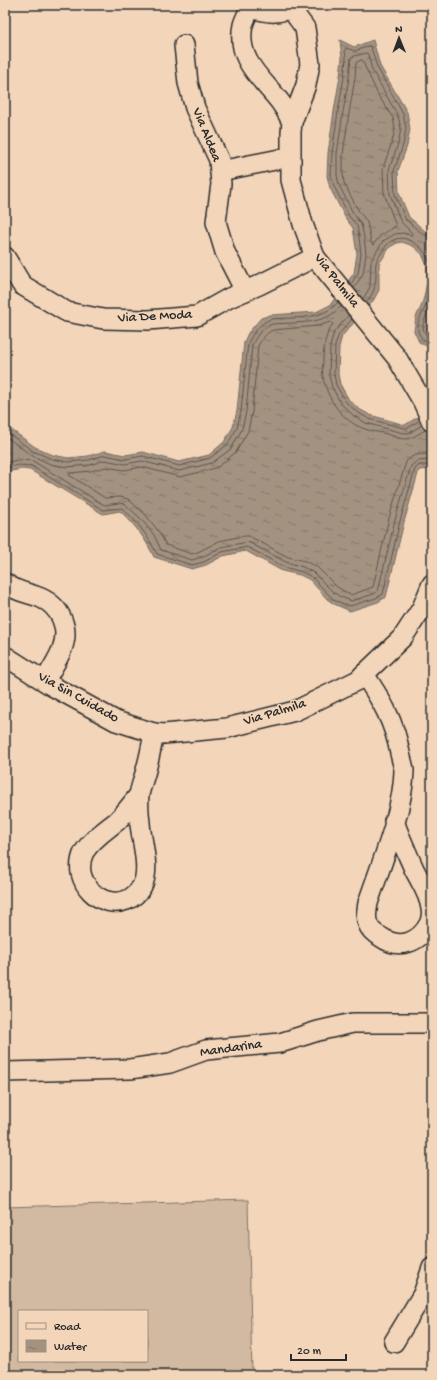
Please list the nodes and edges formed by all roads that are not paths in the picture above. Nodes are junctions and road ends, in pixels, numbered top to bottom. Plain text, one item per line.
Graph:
1 (289, 6) edge
2 (251, 7) edge
3 (184, 45) dead end
4 (292, 122) junction
5 (290, 157) junction
6 (220, 171) junction
7 (5, 257) edge
8 (315, 257) junction
9 (245, 291) junction
10 (432, 422) edge
11 (5, 582) edge
12 (432, 584) edge
13 (5, 656) edge
14 (364, 674) junction
15 (45, 682) junction
16 (154, 733) junction
17 (139, 795) junction
18 (394, 821) junction
19 (432, 1024) edge
20 (5, 1072) edge
21 (432, 1268) edge
22 (394, 1342) dead end

1 - 2 street
1 - 4 street, Via Palmila
2 - 4 street
3 - 6 street, Via Aldea
4 - 5 street, Via Palmila
5 - 6 street
5 - 8 street, Via Palmila
6 - 9 street, Via Aldea
7 - 9 street, Via De Moda
8 - 9 street, Via De Moda
8 - 10 street, Via Palmila
11 - 15 street
12 - 14 street, Via Palmila
13 - 15 street, Via Sin Cuidado
14 - 16 street, Via Palmila
14 - 18 street
15 - 16 street, Via Sin Cuidado
16 - 17 street
17 - 17 street
18 - 18 street
19 - 20 street, Mandarina
21 - 22 street

